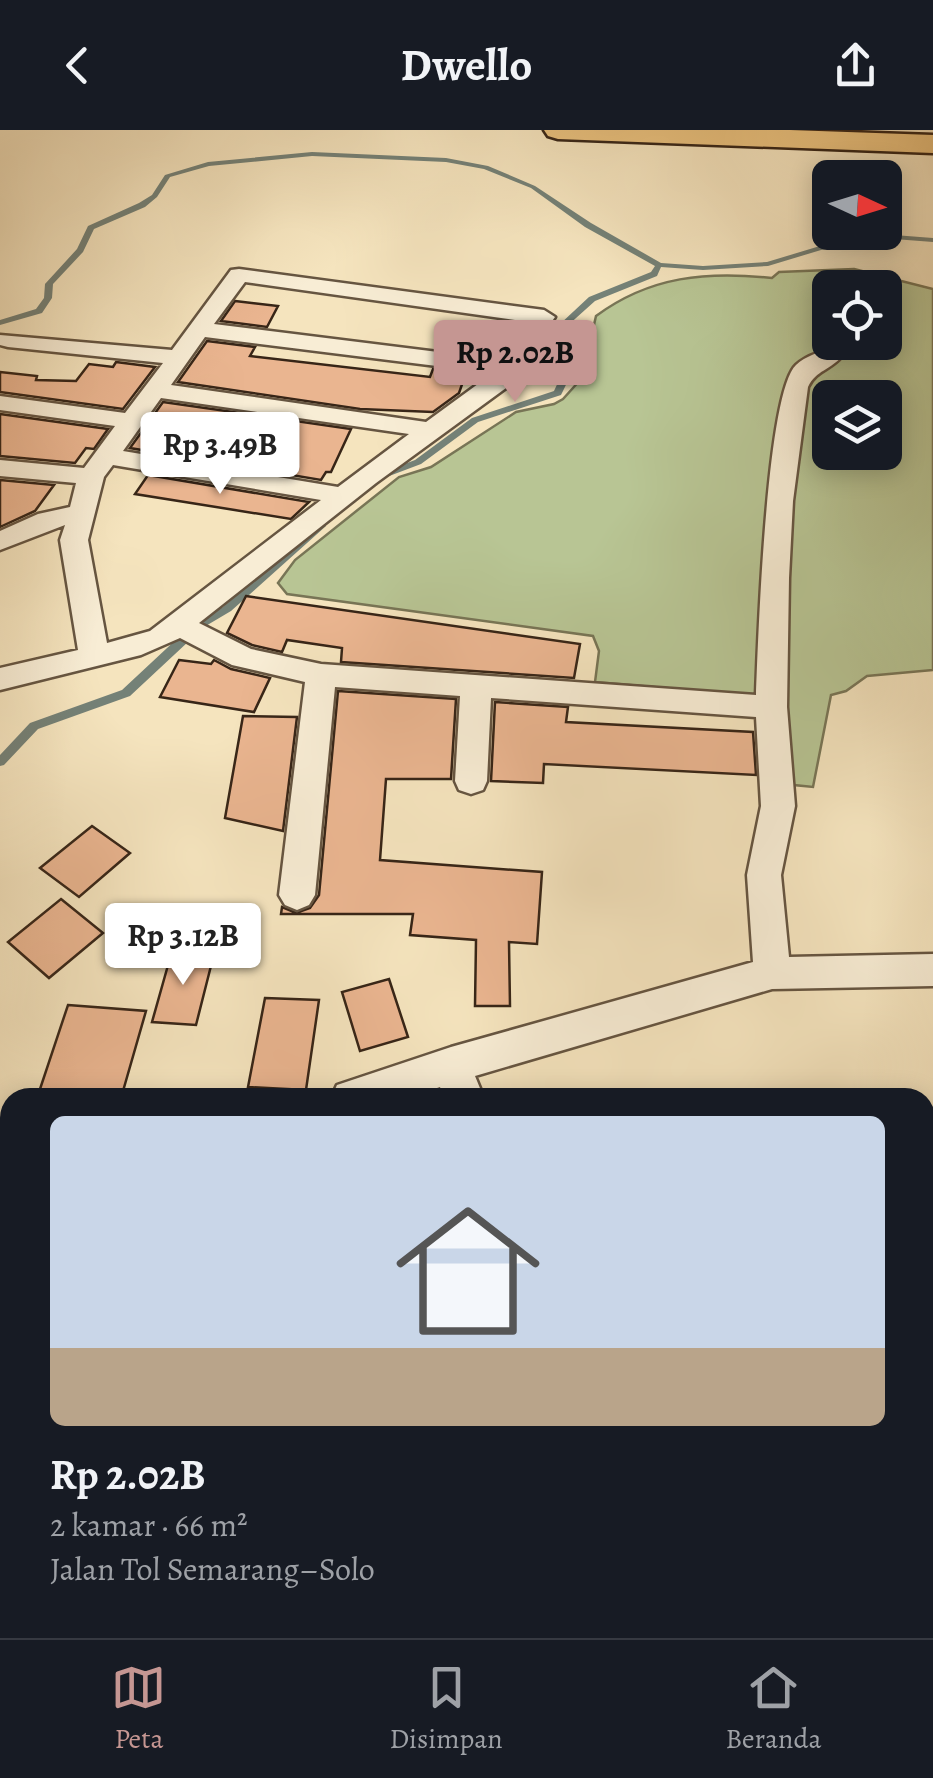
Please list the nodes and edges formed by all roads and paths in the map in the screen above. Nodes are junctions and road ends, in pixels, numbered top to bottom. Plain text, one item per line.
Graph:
1 (558, 130) edge
2 (933, 144) edge
3 (197, 329) junction
4 (8, 340) dead end
5 (176, 357) junction
6 (823, 360) edge
7 (512, 368) junction
8 (152, 389) junction
9 (0, 403) edge
10 (130, 420) junction
11 (431, 430) junction
12 (99, 467) junction
13 (0, 468) edge
14 (340, 495) junction
15 (82, 513) junction
16 (0, 541) edge
17 (189, 630) junction
18 (94, 655) junction
19 (321, 675) junction
20 (0, 679) edge
21 (476, 686) junction
22 (771, 706) junction
23 (471, 780) dead end
24 (297, 895) dead end
25 (933, 970) edge
26 (772, 974) junction
27 (457, 1081) edge
28 (413, 1088) edge

1 - 2 highway
3 - 5 street
3 - 7 street
3 - 7 street
4 - 5 street
5 - 8 street
6 - 22 street
7 - 11 street
8 - 10 street
8 - 11 street
9 - 10 street
10 - 12 street
11 - 14 street
12 - 13 street
12 - 14 street
12 - 15 street
14 - 17 street
15 - 16 street
15 - 18 street
17 - 18 street
17 - 19 street
18 - 20 street
19 - 21 street
19 - 24 street
21 - 22 street
21 - 23 street
22 - 26 street
25 - 26 street
26 - 27 street
27 - 28 street

